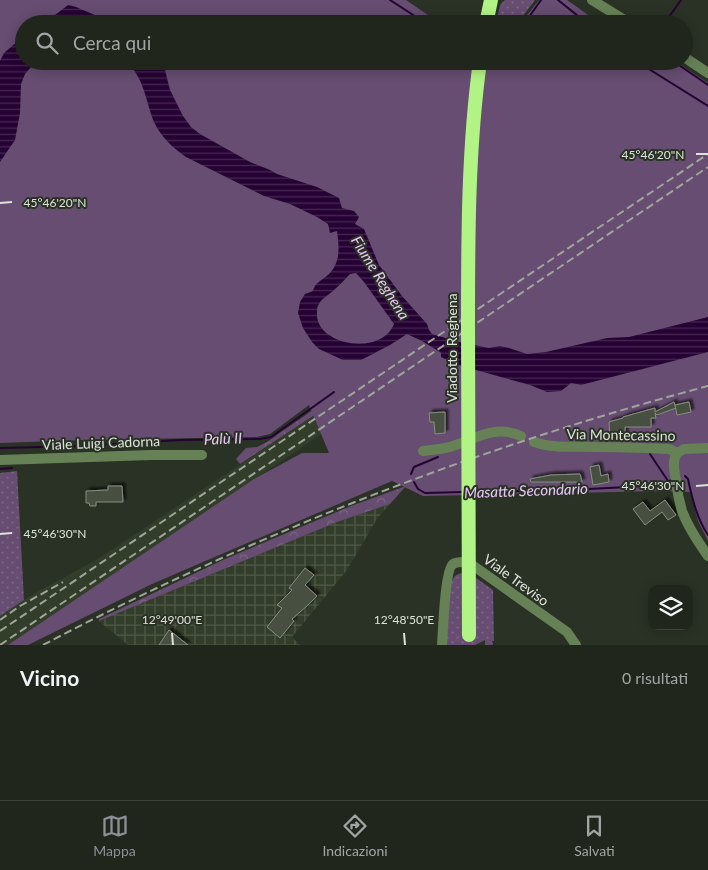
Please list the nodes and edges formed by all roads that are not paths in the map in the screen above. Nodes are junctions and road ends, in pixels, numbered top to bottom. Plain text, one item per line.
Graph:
1 (491, 0) edge
2 (592, 0) edge
3 (488, 15) edge
4 (616, 15) edge
5 (693, 63) edge
6 (479, 70) edge
7 (708, 73) edge
8 (522, 436) dead end
9 (534, 442) dead end
10 (708, 448) edge
11 (423, 451) dead end
12 (677, 453) junction
13 (202, 455) dead end
14 (0, 460) edge
15 (708, 556) edge
16 (470, 640) edge
17 (442, 645) edge
18 (576, 645) edge

1 - 3 highway
2 - 4 street
5 - 7 street
6 - 16 highway, Viadotto Reghena, bridge
8 - 11 street
9 - 12 street, Via Montecassino
10 - 12 street, Via Montecassino
12 - 15 street
13 - 14 street, Viale Luigi Cadorna
17 - 18 street, Viale Treviso

